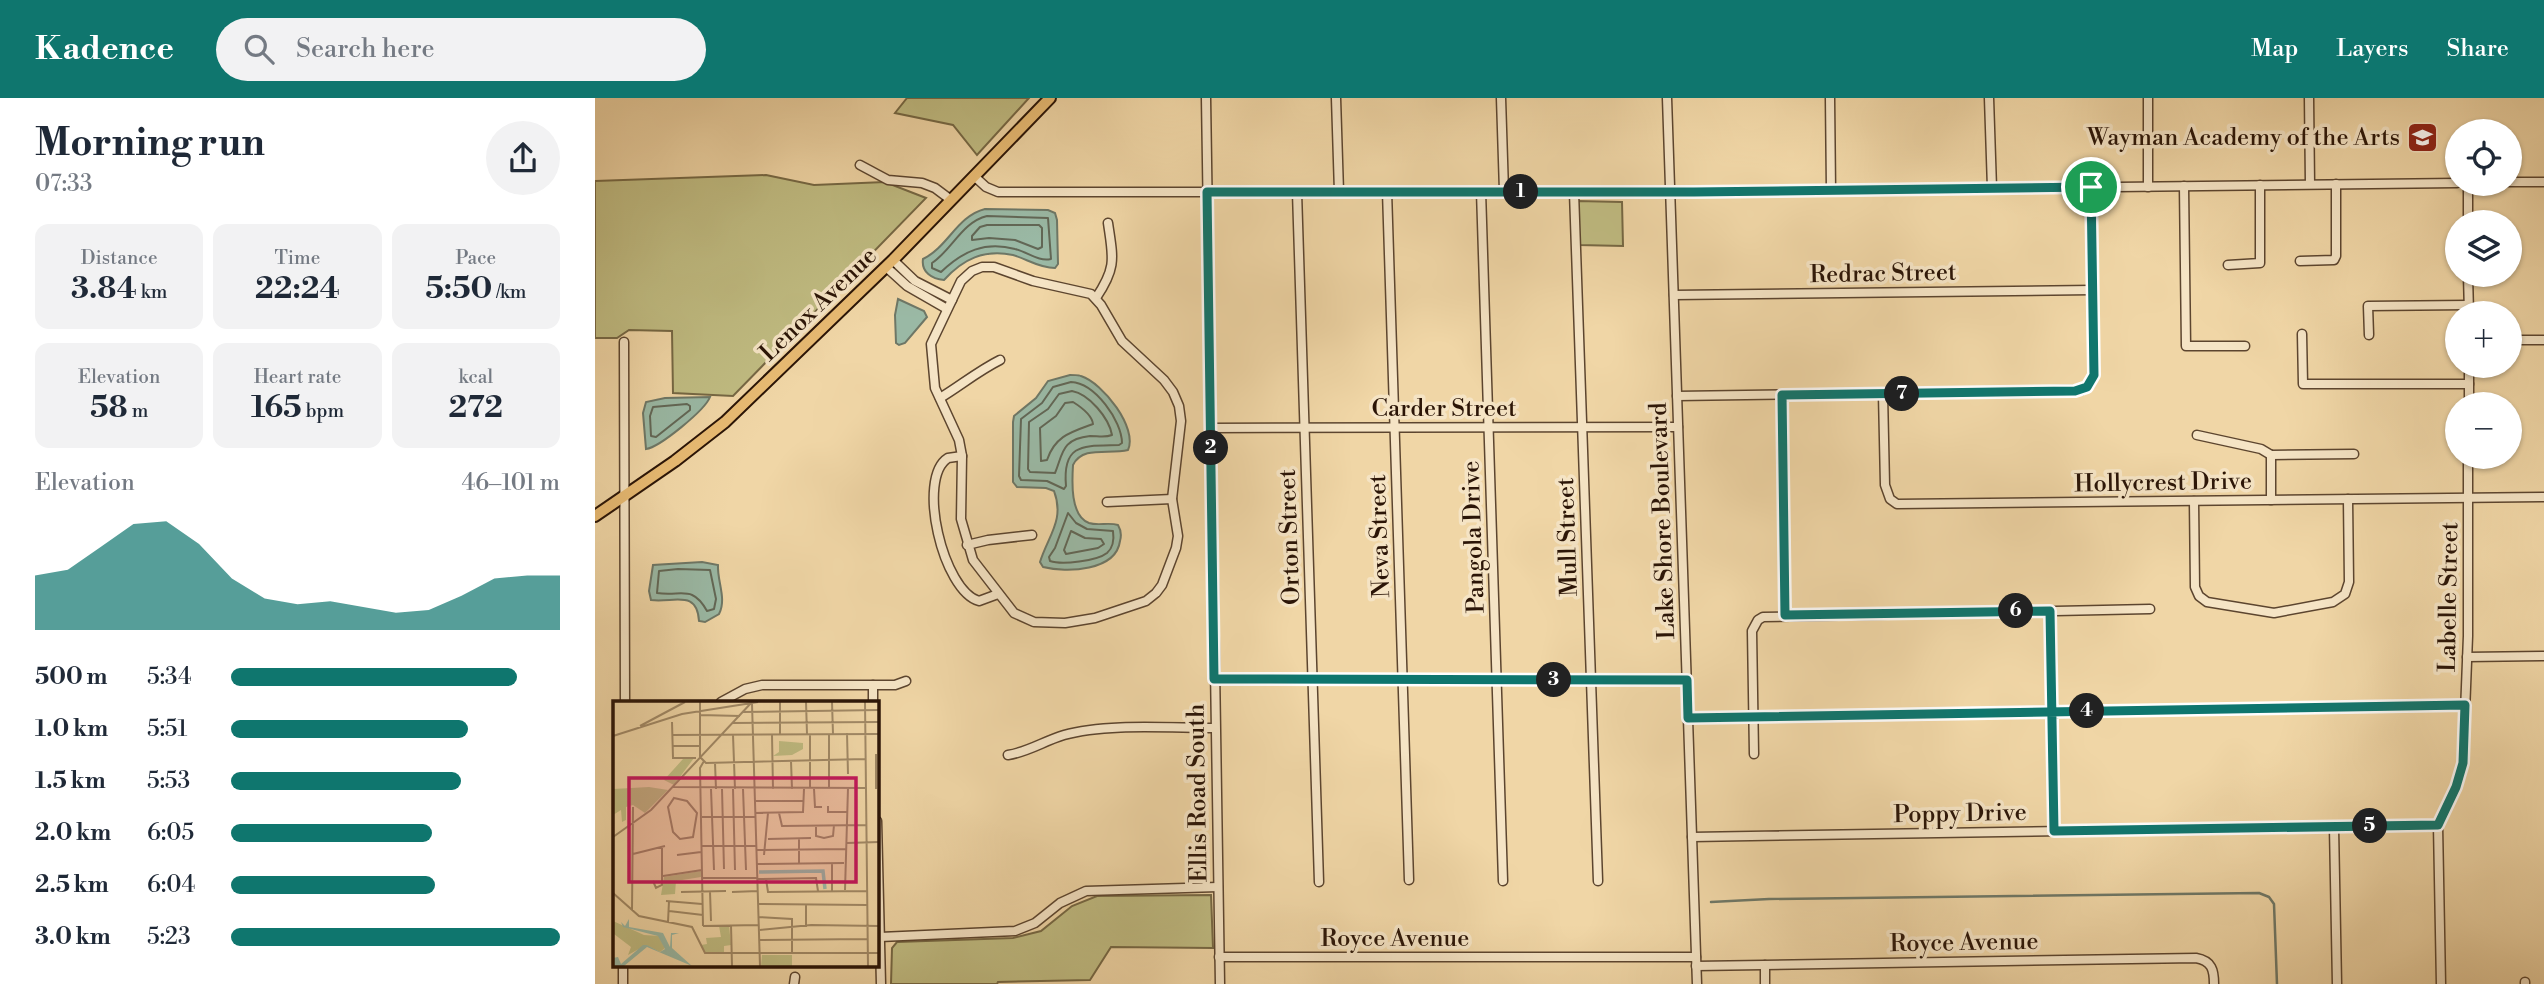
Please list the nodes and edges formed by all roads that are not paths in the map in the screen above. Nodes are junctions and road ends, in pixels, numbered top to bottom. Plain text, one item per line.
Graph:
1 (1050, 98) edge
2 (1206, 98) edge
3 (1336, 98) edge
4 (1501, 98) edge
5 (1667, 98) edge
6 (1830, 98) edge
7 (1989, 98) edge
8 (2148, 98) edge
9 (2309, 98) edge
10 (860, 165) dead end
11 (974, 176) junction
12 (2522, 182) edge
13 (2544, 182) edge
14 (2445, 183) edge
15 (2310, 184) junction
16 (2336, 184) junction
17 (2260, 185) junction
18 (2184, 186) junction
19 (2091, 187) junction
20 (2148, 187) junction
21 (1991, 188) junction
22 (1831, 190) junction
23 (1387, 191) junction
24 (1481, 191) junction
25 (1504, 191) junction
26 (1207, 192) junction
27 (1297, 192) junction
28 (1339, 192) junction
29 (1574, 192) junction
30 (1670, 192) junction
31 (951, 200) junction
32 (1108, 223) dead end
33 (2300, 261) dead end
34 (890, 263) junction
35 (2228, 265) dead end
36 (2093, 290) junction
37 (1674, 295) junction
38 (1096, 298) junction
39 (952, 300) junction
40 (2445, 308) edge
41 (947, 309) junction
42 (2302, 334) dead end
43 (2369, 335) dead end
44 (2522, 340) edge
45 (2544, 340) edge
46 (624, 342) dead end
47 (2245, 346) dead end
48 (1000, 360) dead end
49 (2469, 378) edge
50 (2469, 384) junction
51 (2469, 392) edge
52 (1884, 394) junction
53 (1782, 395) junction
54 (1677, 396) junction
55 (940, 398) junction
56 (1582, 427) junction
57 (1678, 427) junction
58 (1210, 428) junction
59 (1305, 428) junction
60 (1395, 428) junction
61 (1488, 428) junction
62 (2197, 435) dead end
63 (2354, 454) dead end
64 (2271, 455) junction
65 (962, 456) junction
66 (2468, 469) edge
67 (623, 497) junction
68 (2544, 497) edge
69 (2468, 498) junction
70 (1172, 499) junction
71 (2348, 499) junction
72 (2271, 500) junction
73 (2194, 501) junction
74 (1107, 502) dead end
75 (595, 516) edge
76 (1032, 535) dead end
77 (967, 545) junction
78 (998, 594) junction
79 (2150, 609) dead end
80 (2050, 611) junction
81 (1785, 615) junction
82 (2544, 656) edge
83 (2467, 657) junction
84 (1214, 679) junction
85 (1313, 680) junction
86 (1403, 680) junction
87 (1497, 680) junction
88 (1591, 680) junction
89 (1687, 680) junction
90 (906, 681) dead end
91 (873, 685) junction
92 (625, 701) edge
93 (722, 701) edge
94 (873, 701) edge
95 (2465, 705) junction
96 (2053, 712) junction
97 (1753, 717) junction
98 (1688, 718) junction
99 (1215, 728) junction
100 (1754, 754) dead end
101 (1008, 755) dead end
102 (2438, 825) junction
103 (2334, 827) junction
104 (2054, 831) junction
105 (1692, 837) junction
106 (1409, 880) dead end
107 (1503, 881) dead end
108 (1598, 881) dead end
109 (1319, 882) dead end
110 (1218, 887) junction
111 (879, 911) edge
112 (880, 937) junction
113 (1219, 957) junction
114 (1696, 961) junction
115 (1765, 965) junction
116 (881, 984) edge
117 (1220, 984) edge
118 (1697, 984) edge
119 (1765, 984) edge
120 (2214, 984) edge
121 (2337, 984) edge
122 (2441, 984) edge

1 - 11 main road, Lenox Avenue
2 - 26 street, Ellis Road South
3 - 28 street
4 - 25 street
5 - 30 street, Lake Shore Boulevard
6 - 22 street
7 - 21 street
8 - 20 street
9 - 15 street
10 - 31 street
11 - 26 street
11 - 31 main road, Lenox Avenue
12 - 13 street
14 - 16 street
15 - 16 street
15 - 17 street
16 - 33 street
17 - 18 street
17 - 35 street
18 - 20 street
18 - 47 street
19 - 20 street
19 - 21 street
19 - 36 street
21 - 22 street
22 - 30 street
23 - 24 street
23 - 28 street
23 - 60 street, Neva Street
24 - 25 street
24 - 61 street, Pangola Drive
25 - 29 street
26 - 27 street
26 - 58 street, Ellis Road South
27 - 28 street
27 - 59 street, Orton Street
29 - 30 street
29 - 56 street, Mull Street
30 - 37 street, Lake Shore Boulevard
31 - 34 main road, Lenox Avenue
32 - 38 street
34 - 39 street
34 - 41 street
34 - 67 main road, Lenox Avenue
36 - 37 street, Redrac Street
36 - 52 street
37 - 54 street, Lake Shore Boulevard
38 - 39 street
38 - 70 street
39 - 41 street
40 - 43 street
41 - 55 street
42 - 50 street
44 - 45 street
46 - 67 street
48 - 55 street
49 - 50 street
50 - 51 street
52 - 53 street
52 - 73 street, Hollycrest Drive
53 - 54 street
53 - 81 street
54 - 57 street, Lake Shore Boulevard
55 - 65 street
56 - 57 street, Carder Street
56 - 61 street, Carder Street
56 - 88 street, Mull Street
57 - 89 street, Lake Shore Boulevard
58 - 59 street, Carder Street
58 - 84 street, Ellis Road South
59 - 60 street, Carder Street
59 - 85 street, Orton Street
60 - 61 street, Carder Street
60 - 86 street, Neva Street
61 - 87 street, Pangola Drive
62 - 64 street
63 - 64 street
64 - 72 street
65 - 77 street
65 - 78 street
66 - 69 street, Labelle Street
67 - 75 main road, Lenox Avenue
67 - 92 street
68 - 69 street, Hollycrest Drive
69 - 71 street, Hollycrest Drive
69 - 83 street, Labelle Street
70 - 74 street
70 - 78 street
71 - 72 street, Hollycrest Drive
71 - 73 street
72 - 73 street, Hollycrest Drive
76 - 77 street
77 - 78 street
79 - 80 street
80 - 81 street
80 - 96 street
81 - 97 street
82 - 83 street
83 - 95 street, Labelle Street
84 - 85 street
84 - 99 street, Ellis Road South
85 - 86 street
85 - 109 street, Orton Street
86 - 87 street
86 - 106 street, Neva Street
87 - 88 street
87 - 107 street, Pangola Drive
88 - 89 street
88 - 108 street, Mull Street
89 - 98 street, Lake Shore Boulevard
90 - 91 street
91 - 93 street
91 - 94 street
95 - 96 street
95 - 102 street, Labelle Street
96 - 97 street
96 - 104 street
97 - 98 street
97 - 100 street
98 - 105 street, Lake Shore Boulevard
99 - 101 street
99 - 110 street, Ellis Road South
102 - 103 street, Poppy Drive
102 - 122 street, Labelle Street
103 - 104 street, Poppy Drive
103 - 121 street
104 - 105 street, Poppy Drive
105 - 114 street, Lake Shore Boulevard
110 - 112 street
110 - 113 street, Ellis Road South
111 - 112 street
112 - 116 street
113 - 114 street, Royce Avenue
113 - 117 street, Ellis Road South
114 - 115 street, Royce Avenue
114 - 118 street, Lake Shore Boulevard
115 - 119 street
115 - 120 street, Royce Avenue

